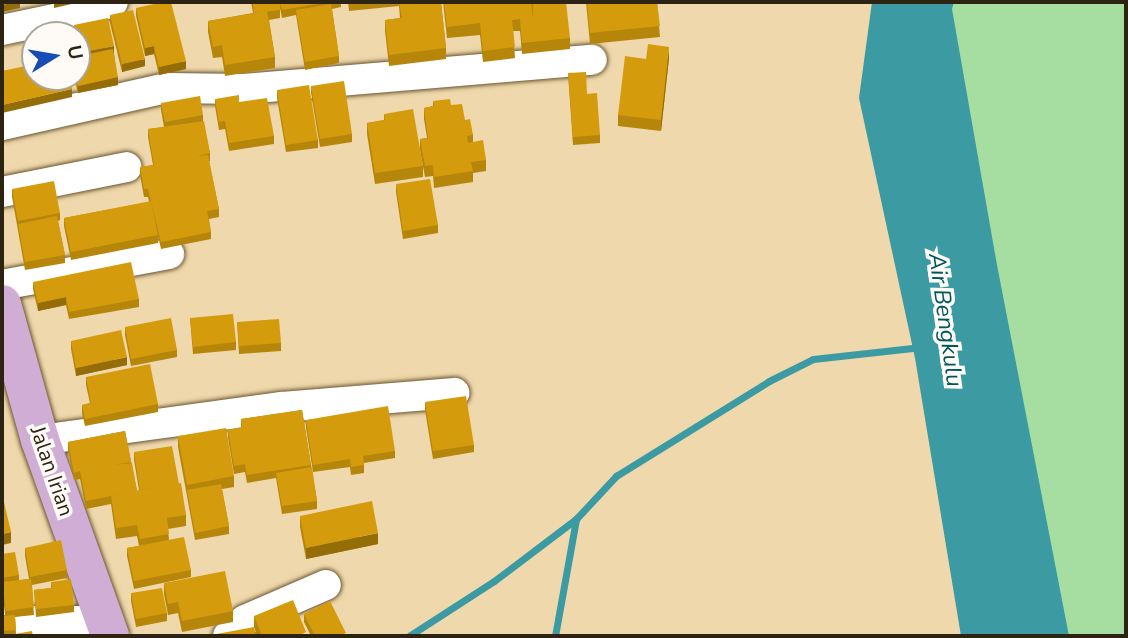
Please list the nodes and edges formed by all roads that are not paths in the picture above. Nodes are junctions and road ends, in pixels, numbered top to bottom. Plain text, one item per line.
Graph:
1 (113, 2) edge
2 (2, 30) edge
3 (592, 60) dead end
4 (2, 125) edge
5 (127, 167) dead end
6 (2, 192) edge
7 (169, 254) edge
8 (2, 285) edge
9 (2, 304) edge
10 (9, 351) edge
11 (454, 393) dead end
12 (40, 440) junction
13 (326, 585) dead end
14 (2, 621) edge
15 (107, 628) edge
16 (228, 636) edge

1 - 2 street
3 - 4 street
5 - 6 street
7 - 8 street
9 - 10 main road, Jalan Irian
10 - 12 main road, Jalan Irian
11 - 12 street
12 - 15 main road, Jalan Irian
13 - 16 street
14 - 15 street

